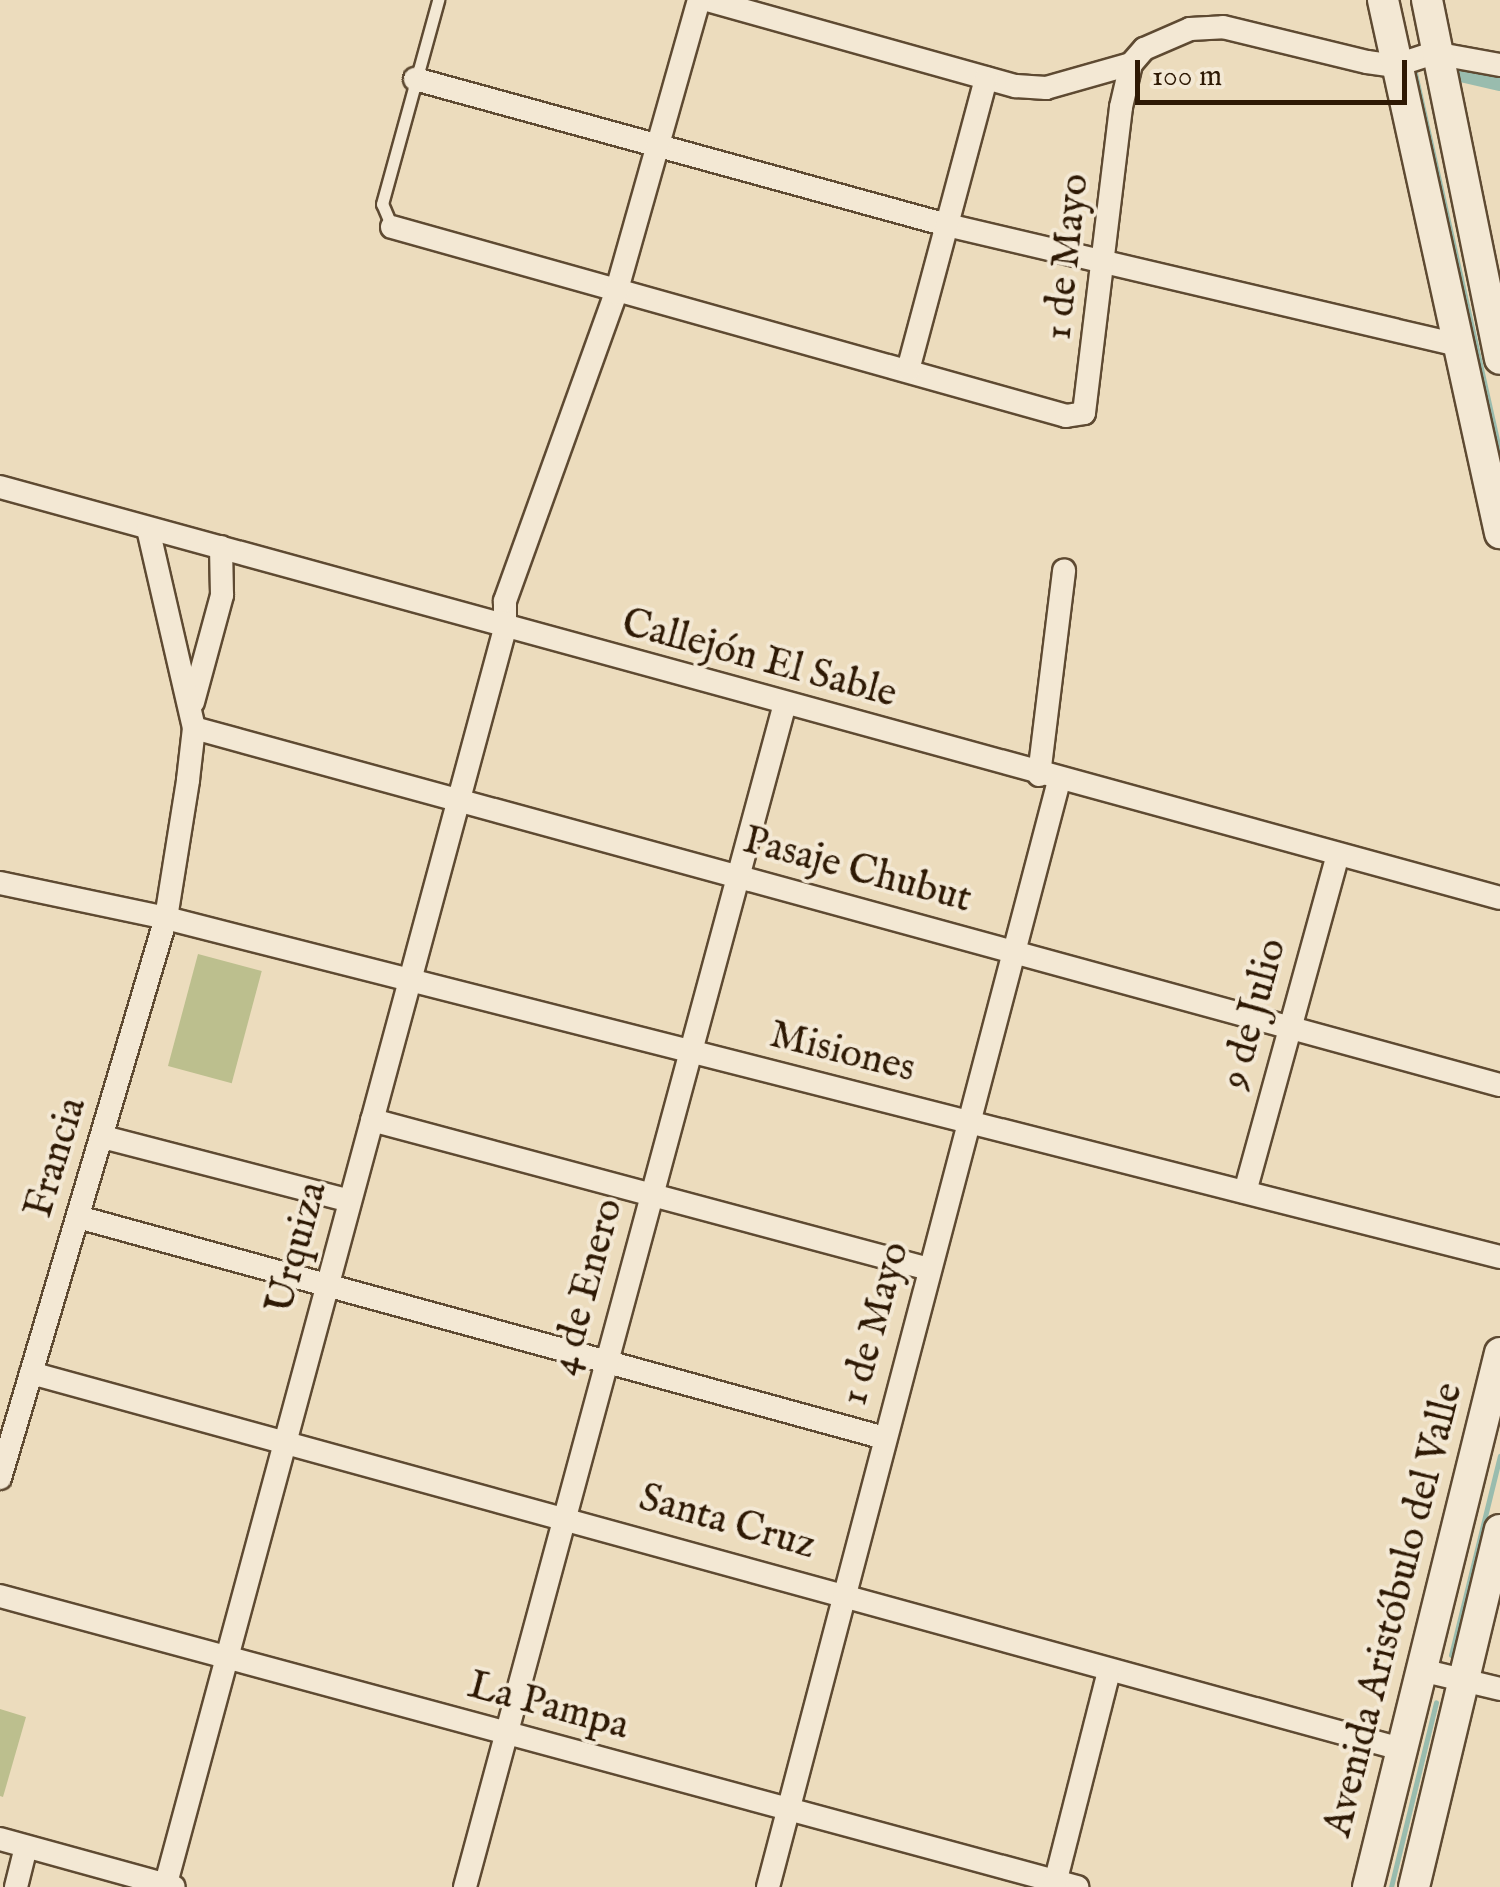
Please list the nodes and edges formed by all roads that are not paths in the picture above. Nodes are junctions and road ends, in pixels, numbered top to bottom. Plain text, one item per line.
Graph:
1 (438, 0) edge
2 (699, 0) edge
3 (707, 0) edge
4 (1383, 0) edge
5 (1426, 0) edge
6 (1434, 53) junction
7 (1131, 64) junction
8 (1500, 65) edge
9 (1394, 66) junction
10 (986, 78) junction
11 (415, 79) junction
12 (658, 148) junction
13 (947, 224) junction
14 (392, 227) joint
15 (1105, 263) junction
16 (616, 293) junction
17 (1458, 345) junction
18 (1500, 359) edge
19 (908, 370) junction
20 (0, 487) edge
21 (148, 528) junction
22 (1500, 532) edge
23 (221, 548) junction
24 (1064, 571) dead end
25 (504, 630) junction
26 (784, 707) junction
27 (192, 719) junction
28 (1049, 778) junction
29 (458, 803) junction
30 (1338, 857) junction
31 (738, 878) junction
32 (0, 883) edge
33 (1500, 898) edge
34 (166, 918) junction
35 (1014, 952) junction
36 (410, 979) junction
37 (1290, 1028) junction
38 (690, 1054) junction
39 (1500, 1086) edge
40 (372, 1120) junction
41 (967, 1123) junction
42 (103, 1137) junction
43 (1245, 1192) junction
44 (652, 1195) junction
45 (350, 1202) junction
46 (78, 1218) junction
47 (1500, 1258) edge
48 (929, 1269) junction
49 (328, 1285) junction
50 (1500, 1353) edge
51 (608, 1360) junction
52 (31, 1373) junction
53 (885, 1438) junction
54 (286, 1439) junction
55 (5, 1443) edge
56 (0, 1478) edge
57 (565, 1516) junction
58 (1500, 1530) edge
59 (0, 1596) edge
60 (844, 1596) junction
61 (226, 1658) junction
62 (1421, 1670) junction
63 (1110, 1671) junction
64 (1462, 1680) junction
65 (1500, 1689) edge
66 (506, 1734) junction
67 (1401, 1749) junction
68 (788, 1811) junction
69 (0, 1840) edge
70 (26, 1847) junction
71 (1062, 1885) edge
72 (168, 1886) edge
73 (16, 1887) edge
74 (465, 1887) edge
75 (768, 1887) edge
76 (1368, 1887) edge
77 (1414, 1887) edge

1 - 11 lane
2 - 12 street, Urquiza
3 - 10 street
4 - 9 main road
5 - 6 main road
6 - 8 street
6 - 9 street
6 - 18 main road
7 - 9 street
7 - 10 street
7 - 15 street, 1 de Mayo
9 - 17 main road
10 - 13 street
11 - 12 street
11 - 14 lane
12 - 13 street
12 - 16 street, Urquiza
13 - 15 street
13 - 19 street
14 - 16 street
15 - 17 street
15 - 19 street, 1 de Mayo
16 - 19 street
16 - 25 street, Urquiza
17 - 22 main road
20 - 21 street, Callejón El Sable
21 - 23 street, Callejón El Sable
21 - 27 street
23 - 25 street, Callejón El Sable
23 - 27 street
24 - 28 street, 1 de Mayo
25 - 26 street, Callejón El Sable
25 - 29 street, Urquiza
26 - 28 street, Callejón El Sable
26 - 31 street, 4 de Enero
27 - 29 street, Pasaje Chubut
27 - 34 street, Francia
28 - 30 street, Callejón El Sable
28 - 35 street, 1 de Mayo
29 - 31 street, Pasaje Chubut
29 - 36 street, Urquiza
30 - 33 street, Callejón El Sable
30 - 37 street, 9 de Julio
31 - 35 street, Pasaje Chubut
31 - 38 street, 4 de Enero
32 - 34 street, Misiones
34 - 36 street, Misiones
34 - 42 street, Francia
35 - 37 street, Pasaje Chubut
35 - 41 street, 1 de Mayo
36 - 38 street, Misiones
36 - 40 street, Urquiza
37 - 39 street, Pasaje Chubut
37 - 43 street, 9 de Julio
38 - 41 street, Misiones
38 - 44 street, 4 de Enero
40 - 44 street
40 - 45 street, Urquiza
41 - 43 street, Misiones
41 - 48 street, 1 de Mayo
42 - 45 street
42 - 46 street, Francia
43 - 47 street, Misiones
44 - 48 street
44 - 51 street, 4 de Enero
45 - 49 street, Urquiza
46 - 49 street
46 - 52 street, Francia
48 - 53 street, 1 de Mayo
49 - 51 street
49 - 54 street, Urquiza
50 - 62 main road, Avenida Aristóbulo del Valle
51 - 53 street
51 - 57 street, 4 de Enero
52 - 54 street, Santa Cruz
52 - 55 street, Francia
53 - 60 street, 1 de Mayo
54 - 57 street, Santa Cruz
54 - 61 street, Urquiza
55 - 56 street, Francia
57 - 60 street, Santa Cruz
57 - 66 street, 4 de Enero
58 - 64 main road, Avenida Aristóbulo del Valle
59 - 61 street, La Pampa
60 - 63 street, Santa Cruz
60 - 68 street, 1 de Mayo
61 - 66 street, La Pampa
61 - 72 street, Urquiza
62 - 64 street
62 - 67 main road, Avenida Aristóbulo del Valle
63 - 67 street, Santa Cruz
63 - 71 street
64 - 65 street
64 - 77 main road, Avenida Aristóbulo del Valle
66 - 68 street, La Pampa
66 - 74 street, 4 de Enero
67 - 76 main road, Avenida Aristóbulo del Valle
68 - 71 street, La Pampa
68 - 75 street, 1 de Mayo
69 - 70 street
70 - 72 street
70 - 73 street

